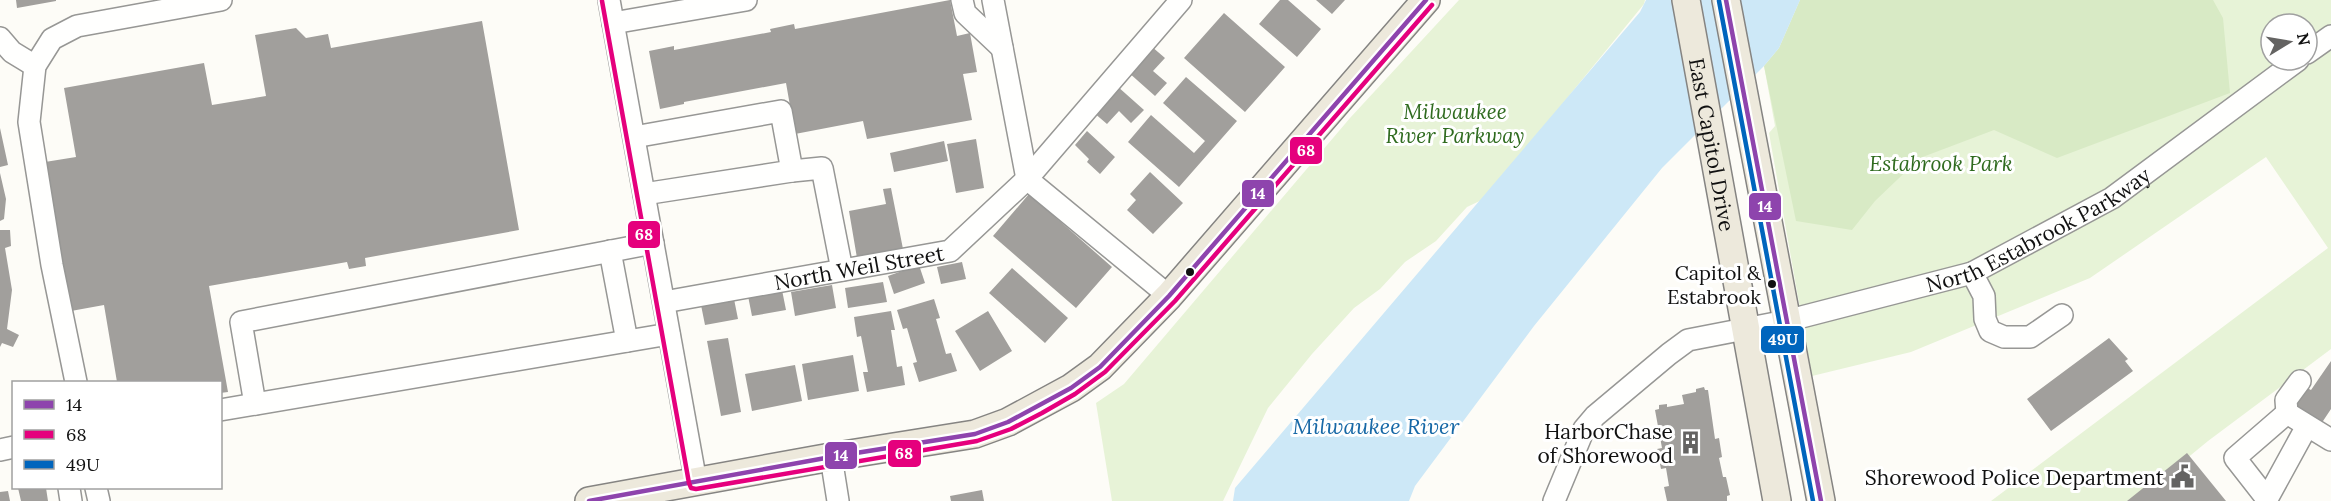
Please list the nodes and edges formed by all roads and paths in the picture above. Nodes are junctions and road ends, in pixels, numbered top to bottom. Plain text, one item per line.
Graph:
1 (221, 0) edge
2 (609, 0) edge
3 (746, 0) edge
4 (962, 0) edge
5 (993, 0) edge
6 (1181, 0) edge
7 (1426, 0) edge
8 (1686, 0) edge
9 (1726, 0) edge
10 (613, 23) junction
11 (0, 38) edge
12 (1002, 48) junction
13 (35, 66) junction
14 (2282, 72) edge
15 (634, 137) junction
16 (792, 171) junction
17 (1027, 179) junction
18 (644, 194) junction
19 (653, 243) junction
20 (609, 251) junction
21 (842, 270) junction
22 (1972, 273) junction
23 (1169, 296) junction
24 (664, 302) junction
25 (2062, 315) dead end
26 (1786, 321) junction
27 (1745, 328) junction
28 (669, 334) junction
29 (627, 341) junction
30 (76, 381) edge
31 (2300, 381) dead end
32 (255, 404) junction
33 (222, 410) edge
34 (2287, 413) junction
35 (2307, 426) junction
36 (2331, 440) edge
37 (831, 457) junction
38 (696, 482) junction
39 (589, 501) edge
40 (838, 501) edge
41 (1554, 501) edge
42 (1777, 501) edge
43 (1821, 501) edge

1 - 13 street
2 - 10 street
3 - 10 street
4 - 12 street
5 - 12 street
6 - 17 street, North Weil Street
7 - 23 main road
8 - 27 main road, East Capitol Drive
9 - 26 main road, East Capitol Drive
10 - 15 street
11 - 13 street
12 - 17 street
13 - 30 street
14 - 22 street, North Estabrook Parkway
15 - 16 street
15 - 18 street
16 - 18 street
16 - 21 street
17 - 21 street, North Weil Street
17 - 23 street
18 - 19 street
19 - 20 street
19 - 24 street
20 - 29 street
20 - 32 street
21 - 24 street, North Weil Street
22 - 25 street
22 - 26 street, North Estabrook Parkway
23 - 37 main road
24 - 28 street
26 - 27 street, North Estabrook Parkway
26 - 43 main road, East Capitol Drive
27 - 41 street, North Estabrook Parkway
27 - 42 main road, East Capitol Drive
28 - 29 street
28 - 38 street
29 - 32 street
31 - 34 street
32 - 33 street
34 - 35 street
34 - 35 street
35 - 36 street
37 - 38 main road
37 - 40 street
38 - 39 main road

